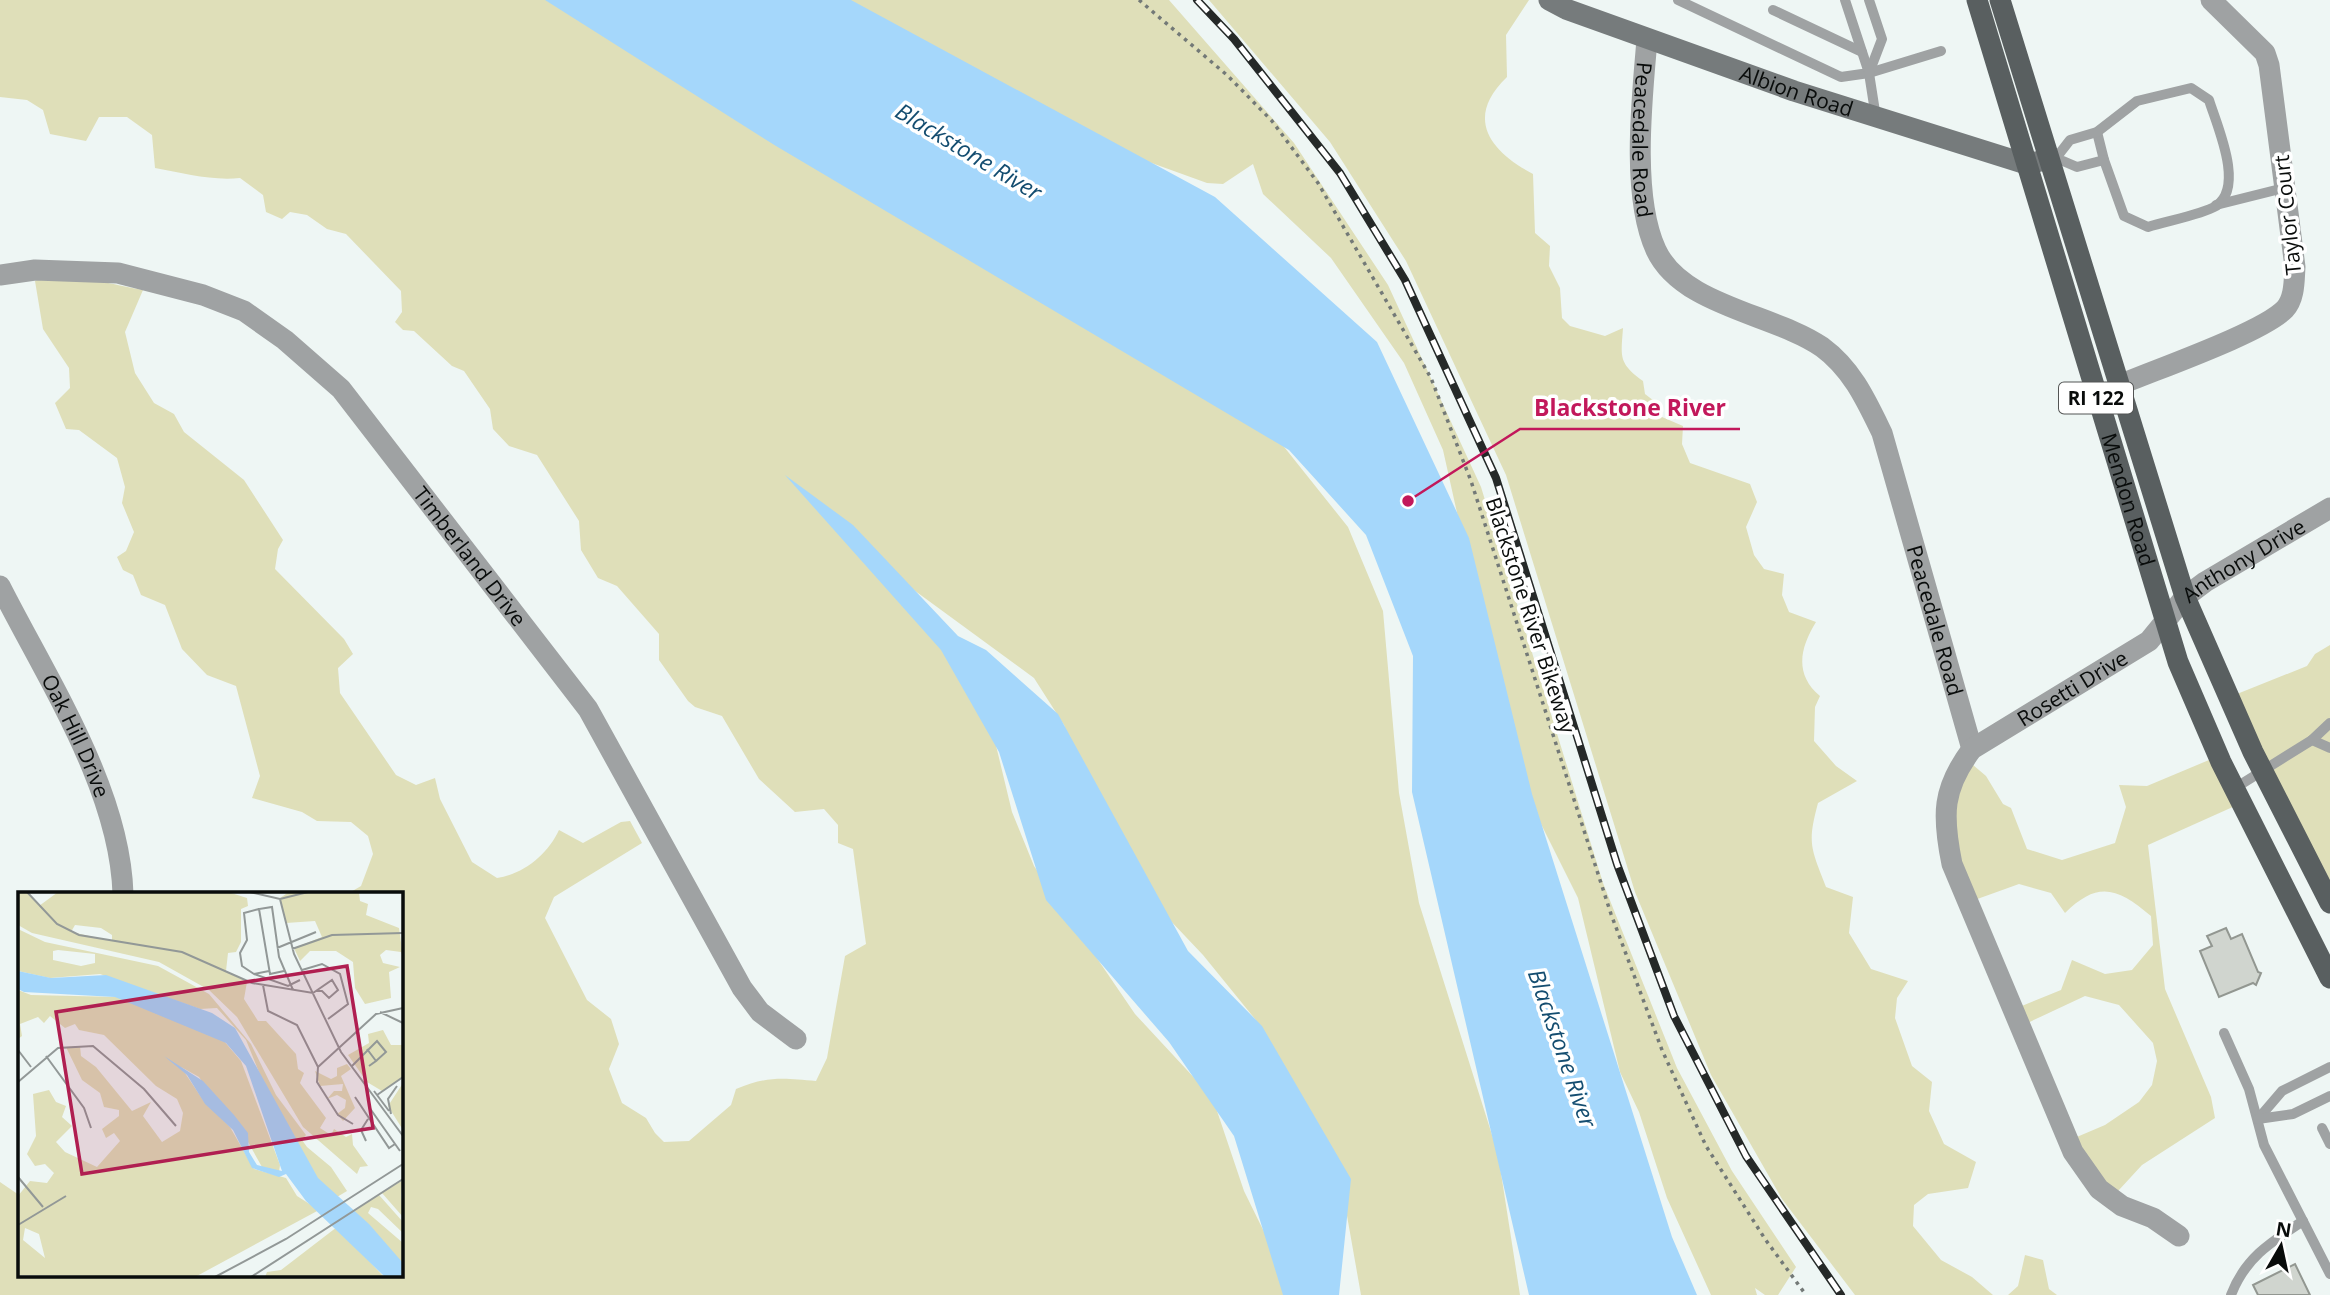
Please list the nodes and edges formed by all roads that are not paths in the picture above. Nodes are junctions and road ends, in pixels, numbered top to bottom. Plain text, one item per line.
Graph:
1 (1549, 0) edge
2 (1678, 0) edge
3 (1845, 0) edge
4 (1869, 0) edge
5 (1977, 0) edge
6 (2000, 0) edge
7 (2211, 0) edge
8 (1773, 10) dead end
9 (1647, 40) junction
10 (1941, 51) dead end
11 (1862, 52) junction
12 (1869, 73) junction
13 (1876, 118) junction
14 (2097, 132) junction
15 (2052, 159) junction
16 (2104, 160) junction
17 (2026, 164) junction
18 (2284, 188) junction
19 (2216, 205) junction
20 (0, 275) edge
21 (2118, 386) junction
22 (2330, 508) edge
23 (0, 586) edge
24 (2185, 597) junction
25 (2166, 622) junction
26 (2330, 723) edge
27 (2312, 740) junction
28 (2330, 748) edge
29 (1972, 749) junction
30 (2262, 771) junction
31 (2235, 788) junction
32 (123, 892) edge
33 (2330, 903) edge
34 (2330, 978) edge
35 (2224, 1033) dead end
36 (796, 1039) dead end
37 (2330, 1067) edge
38 (2330, 1096) edge
39 (2258, 1119) junction
40 (2322, 1128) dead end
41 (2330, 1144) edge
42 (2303, 1221) junction
43 (2179, 1236) dead end
44 (2330, 1274) edge
45 (2231, 1295) edge

1 - 9 street, Albion Road
2 - 12 lane
3 - 11 lane
4 - 12 lane
5 - 17 main road, Mendon Road / RI 122
6 - 15 main road, Mendon Road / RI 122
7 - 18 street, Taylor Court
8 - 11 lane
9 - 13 street, Albion Road
9 - 29 street, Peacedale Road
10 - 12 lane
11 - 12 lane
12 - 13 lane
13 - 17 street, Albion Road
14 - 15 lane
14 - 16 lane
14 - 19 lane
15 - 16 lane
15 - 17 street, Albion Road
15 - 21 main road, Mendon Road / RI 122
16 - 19 lane
17 - 25 main road, Mendon Road / RI 122
18 - 19 lane
18 - 21 street, Taylor Court
20 - 36 street, Timberland Drive
21 - 24 main road, Mendon Road / RI 122
22 - 24 street, Anthony Drive
23 - 32 street, Oak Hill Drive
24 - 25 street, Anthony Drive
24 - 30 main road, Mendon Road / RI 122
25 - 29 street, Rosetti Drive
25 - 31 main road, Mendon Road / RI 122
26 - 27 lane
27 - 28 lane
27 - 30 lane
29 - 43 street
30 - 31 lane
30 - 33 main road, Mendon Road / RI 122
31 - 34 main road, Mendon Road / RI 122
35 - 39 lane
37 - 39 lane
38 - 39 lane
39 - 42 lane
40 - 41 lane
42 - 44 lane
42 - 45 lane

